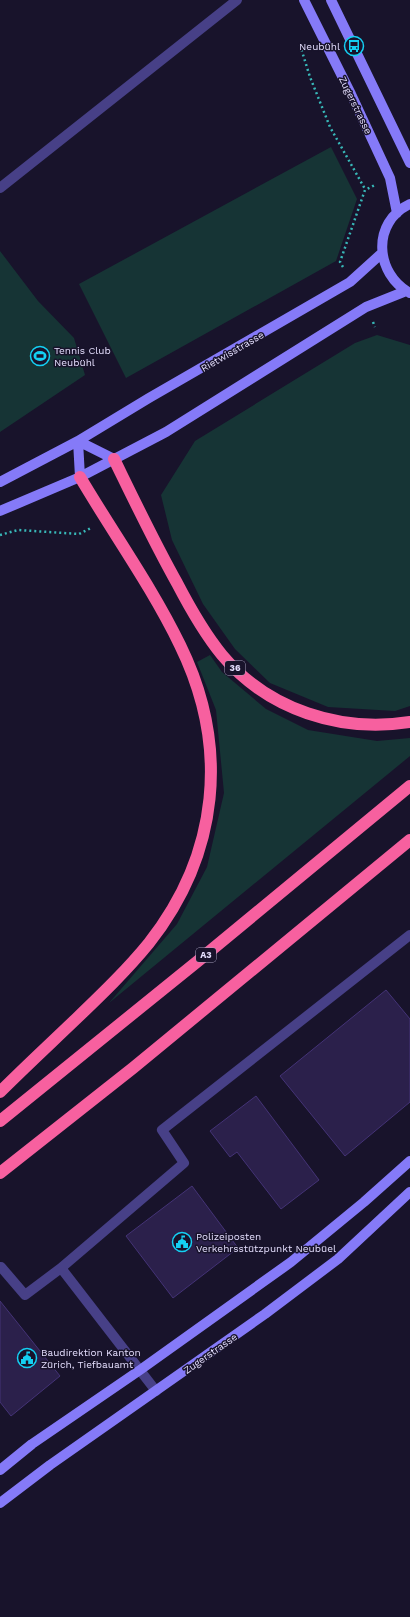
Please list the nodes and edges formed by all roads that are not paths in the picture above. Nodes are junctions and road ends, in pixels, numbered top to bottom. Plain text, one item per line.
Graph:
1 (237, 0) edge
2 (304, 0) edge
3 (330, 0) edge
4 (410, 164) edge
5 (0, 188) edge
6 (410, 204) edge
7 (397, 212) junction
8 (382, 253) junction
9 (408, 292) edge
10 (78, 441) junction
11 (114, 459) junction
12 (80, 477) junction
13 (0, 482) edge
14 (0, 511) edge
15 (410, 722) edge
16 (410, 786) edge
17 (410, 840) edge
18 (410, 935) edge
19 (0, 1092) edge
20 (0, 1121) edge
21 (410, 1161) edge
22 (0, 1173) edge
23 (410, 1192) edge
24 (0, 1268) edge
25 (61, 1268) junction
26 (140, 1370) junction
27 (156, 1391) junction
28 (0, 1470) edge
29 (0, 1503) edge

1 - 5 lane
2 - 7 main road, Zugerstrasse
3 - 4 main road
6 - 7 main road
7 - 8 main road
8 - 9 main road
8 - 10 main road, Rietwisstrasse
9 - 11 main road
10 - 11 main road
10 - 12 main road
10 - 13 main road, Rietwisstrasse
11 - 12 main road
11 - 15 highway, 36
12 - 14 main road
12 - 19 highway
16 - 20 highway, A3
17 - 22 highway
18 - 25 lane
21 - 26 main road
23 - 27 main road, Zugerstrasse
24 - 25 lane
25 - 26 lane
26 - 27 lane
26 - 28 main road
27 - 29 main road, Zugerstrasse

